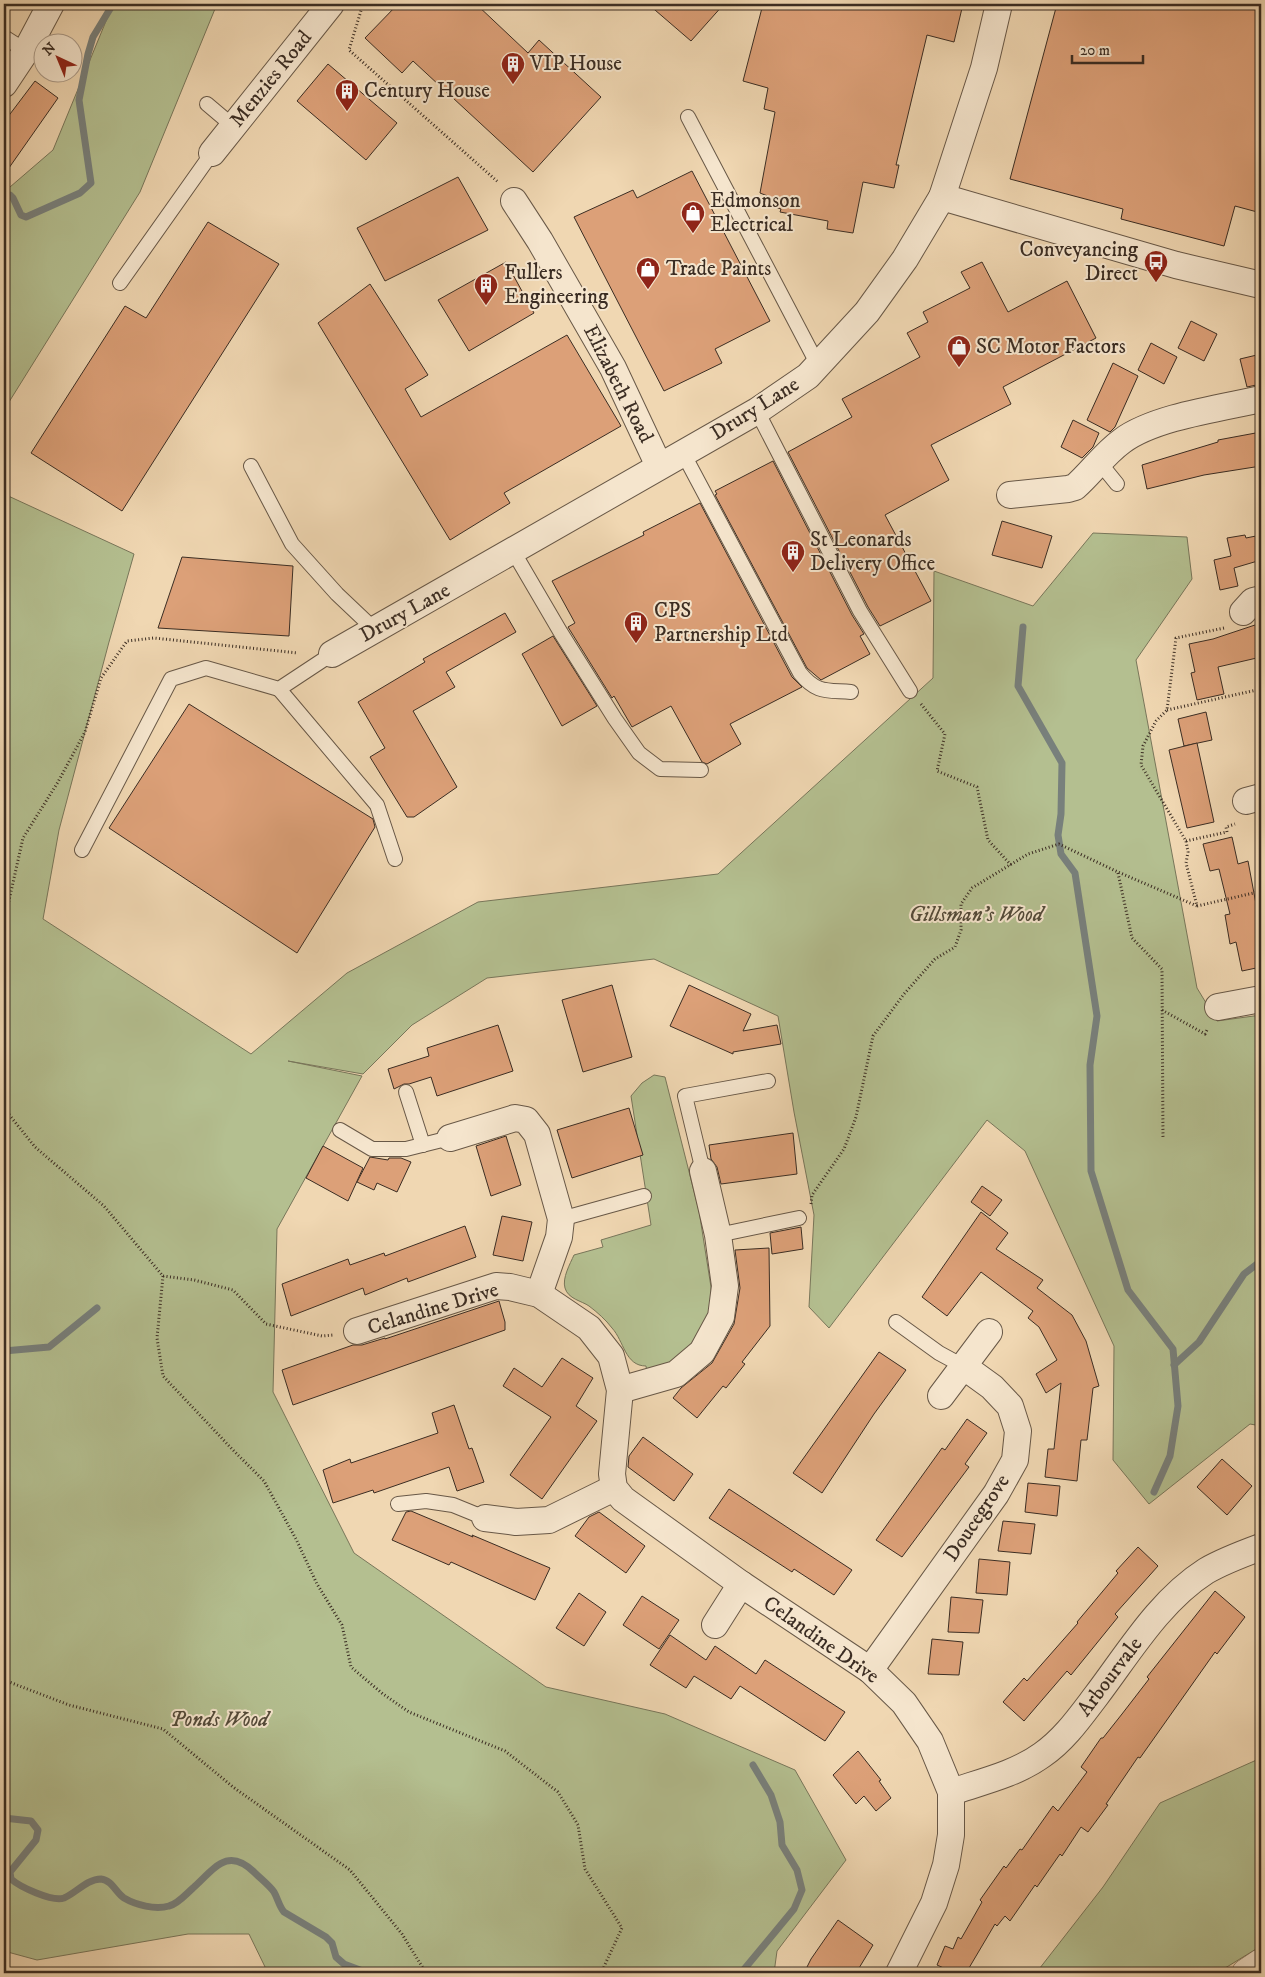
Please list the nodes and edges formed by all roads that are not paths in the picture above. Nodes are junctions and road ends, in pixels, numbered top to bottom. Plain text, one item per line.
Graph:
1 (51, 4) edge
2 (331, 4) edge
3 (999, 4) edge
4 (4, 37) edge
5 (26, 51) junction
6 (4, 84) edge
7 (206, 104) dead end
8 (688, 117) dead end
9 (234, 126) junction
10 (212, 154) joint
11 (942, 197) junction
12 (514, 201) road end
13 (120, 283) dead end
14 (1261, 285) edge
15 (818, 364) junction
16 (1261, 399) edge
17 (757, 411) junction
18 (683, 453) junction
19 (1100, 463) junction
20 (252, 466) dead end
21 (660, 466) junction
22 (1117, 484) dead end
23 (1010, 495) dead end
24 (513, 551) junction
25 (375, 630) junction
26 (332, 654) joint
27 (279, 689) junction
28 (910, 691) road end
29 (851, 692) dead end
30 (701, 770) dead end
31 (82, 850) dead end
32 (396, 860) dead end
33 (1261, 999) edge
34 (1218, 1007) road end
35 (768, 1081) dead end
36 (406, 1092) dead end
37 (340, 1130) dead end
38 (450, 1138) joint
39 (423, 1145) junction
40 (703, 1171) joint
41 (644, 1196) dead end
42 (800, 1218) dead end
43 (561, 1220) junction
44 (718, 1236) junction
45 (539, 1294) junction
46 (896, 1322) dead end
47 (357, 1331) road end
48 (989, 1332) dead end
49 (963, 1366) junction
50 (620, 1390) junction
51 (941, 1396) dead end
52 (614, 1488) junction
53 (398, 1504) dead end
54 (485, 1518) joint
55 (1261, 1547) edge
56 (741, 1584) junction
57 (715, 1625) dead end
58 (870, 1670) junction
59 (951, 1792) junction
60 (1261, 1963) edge
61 (899, 1973) edge
62 (1246, 1973) edge

1 - 5 street
2 - 9 street, Menzies Road
3 - 11 street, Drury Lane
4 - 5 lane
5 - 6 street
7 - 9 lane
8 - 15 lane
9 - 10 street, Menzies Road
10 - 13 lane
11 - 14 street
11 - 15 street, Drury Lane
12 - 21 street, Elizabeth Road
15 - 17 street, Drury Lane
16 - 19 street
17 - 18 street, Drury Lane
17 - 28 lane
18 - 21 street, Drury Lane
18 - 29 lane
19 - 22 lane
19 - 23 street
20 - 25 lane
21 - 24 street, Drury Lane
24 - 25 street, Drury Lane
24 - 30 lane
25 - 26 street, Drury Lane
26 - 27 lane
27 - 31 lane
27 - 32 lane
33 - 34 street
35 - 40 lane
36 - 39 lane
37 - 39 lane
38 - 39 lane
38 - 43 street
40 - 44 street
41 - 43 lane
42 - 44 lane
43 - 45 street
44 - 50 street
45 - 47 street, Celandine Drive
45 - 50 street, Celandine Drive
46 - 49 lane
48 - 49 street
49 - 51 street
49 - 58 street, Doucegrove
50 - 52 street, Celandine Drive
52 - 54 street
52 - 56 street, Celandine Drive
53 - 54 lane
55 - 59 street, Arbourvale
56 - 57 street, Celandine Drive
56 - 58 street, Celandine Drive
58 - 59 street, Celandine Drive
59 - 61 street, Celandine Drive
60 - 62 street

